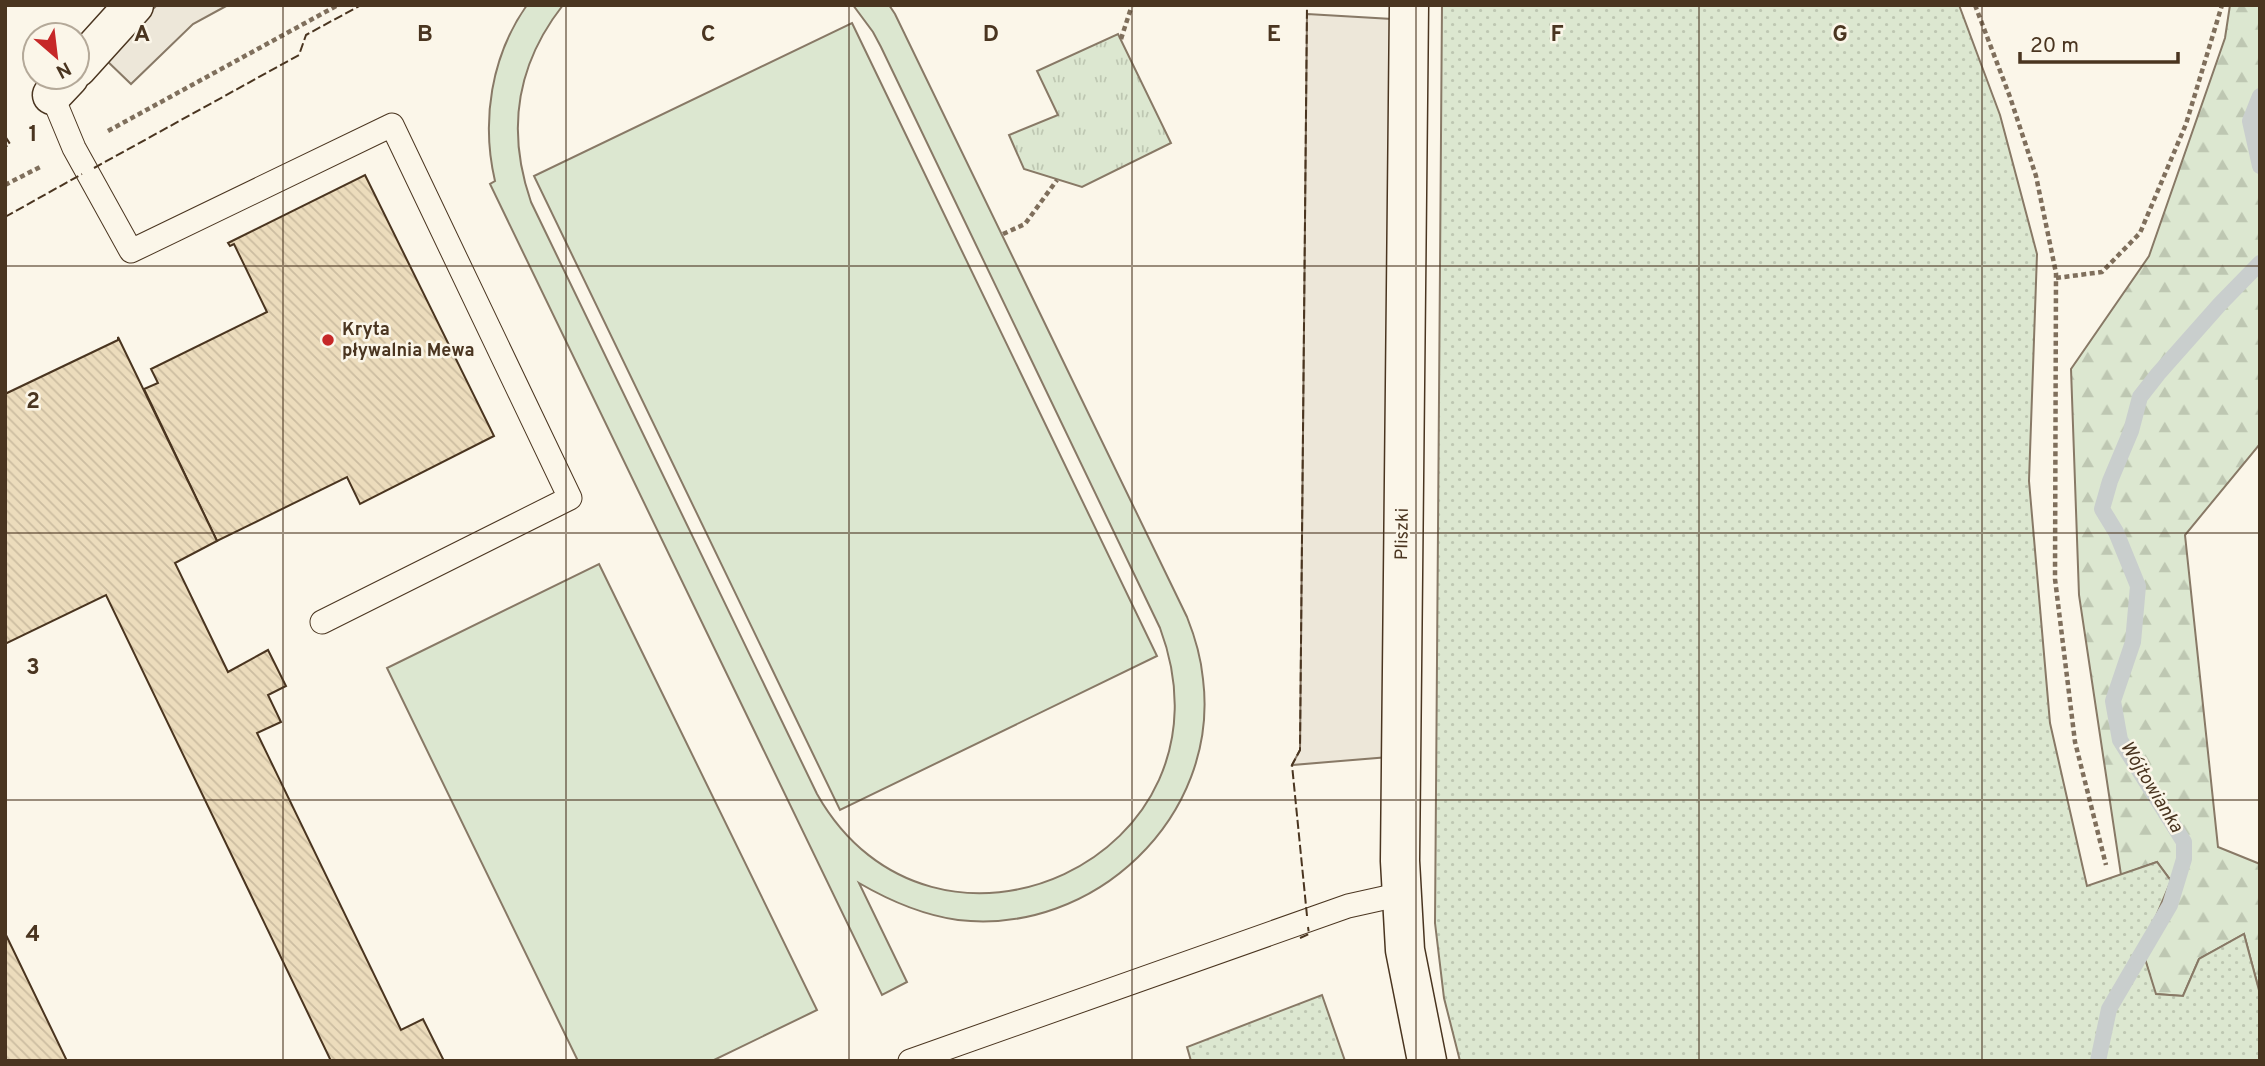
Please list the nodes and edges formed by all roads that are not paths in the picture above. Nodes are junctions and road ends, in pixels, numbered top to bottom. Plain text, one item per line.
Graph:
1 (134, 5) edge
2 (1409, 5) edge
3 (91, 52) edge
4 (67, 91) edge
5 (322, 622) dead end
6 (1402, 894) junction
7 (910, 1061) edge
8 (1427, 1061) edge

1 - 3 street
2 - 6 street, Pliszki
4 - 5 lane
6 - 7 lane
6 - 8 street, Pliszki

